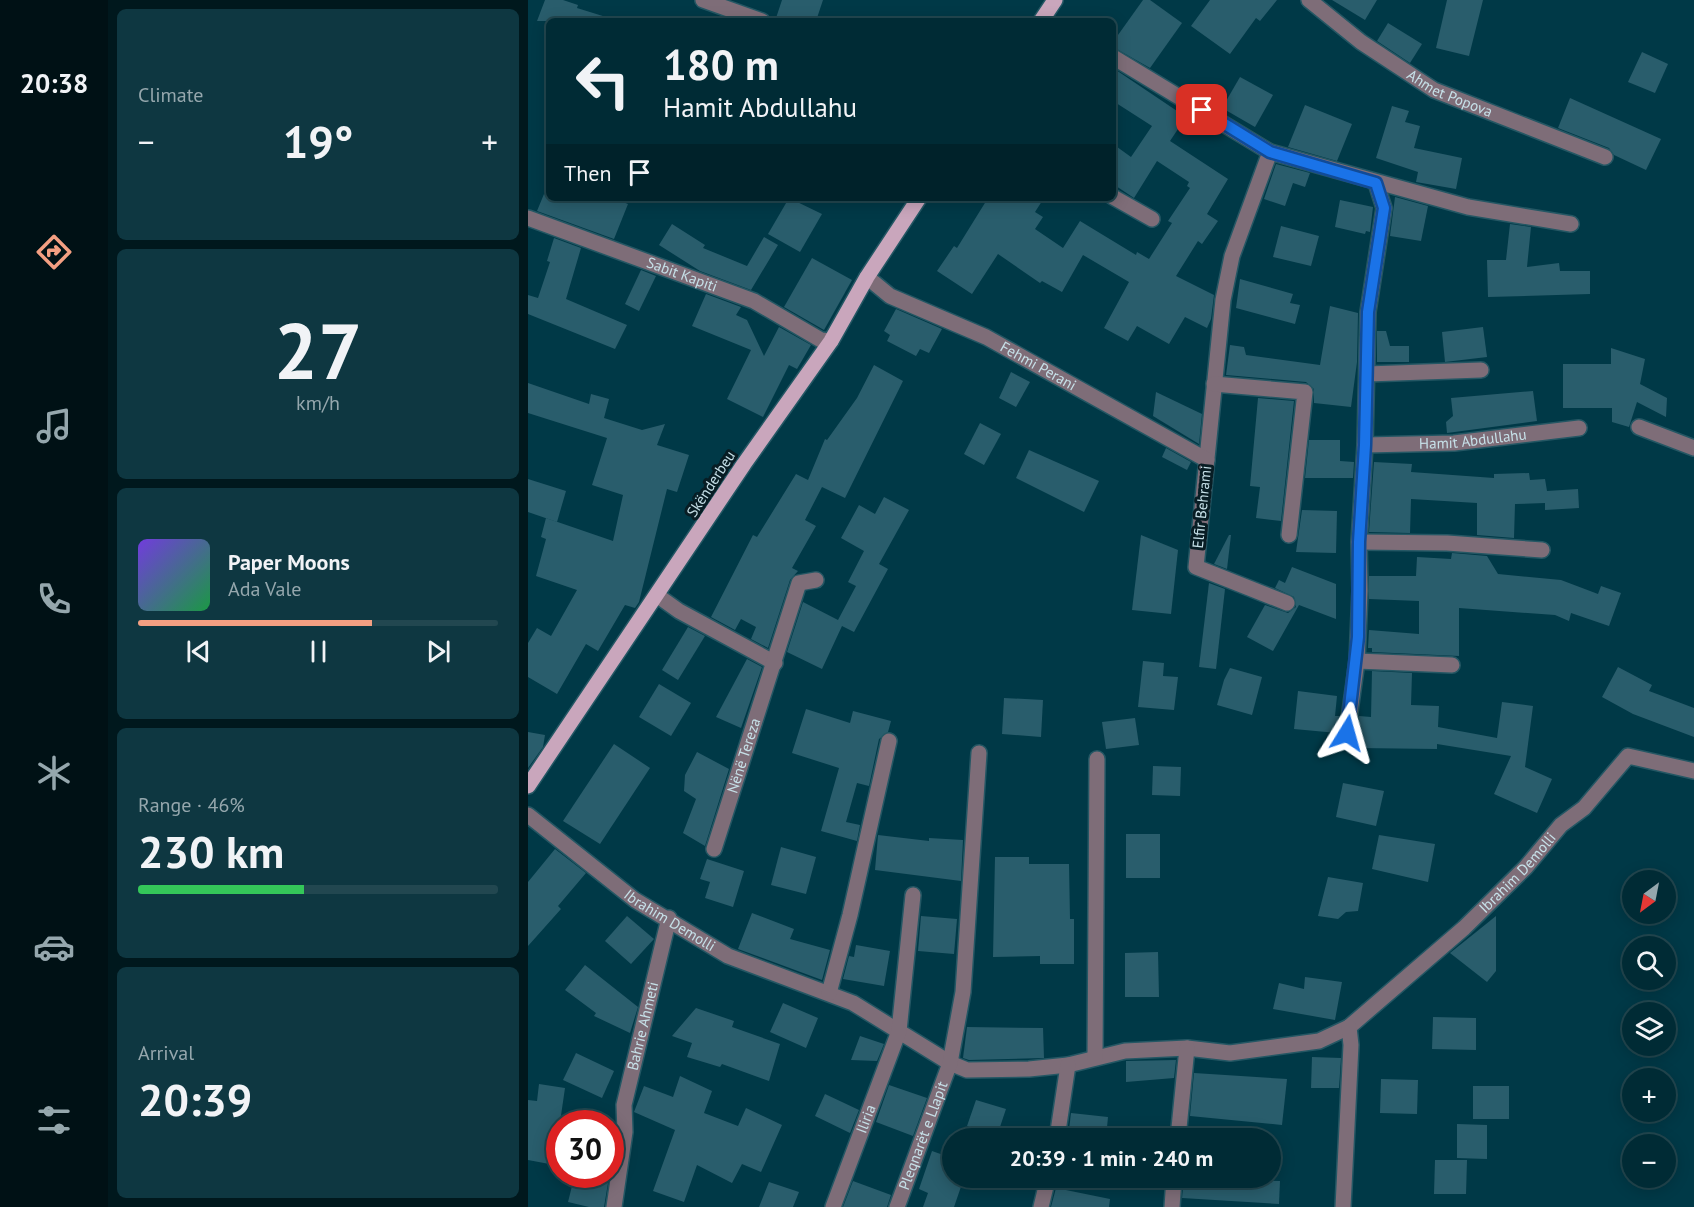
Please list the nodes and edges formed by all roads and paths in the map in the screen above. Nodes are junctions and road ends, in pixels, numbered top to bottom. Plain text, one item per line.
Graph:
1 (703, 0) edge
2 (1055, 0) edge
3 (1310, 0) edge
4 (754, 18) edge
5 (1045, 18) edge
6 (1116, 59) edge
7 (1270, 152) junction
8 (1605, 157) dead end
9 (1376, 183) junction
10 (1116, 199) edge
11 (917, 201) edge
12 (528, 218) edge
13 (1152, 219) dead end
14 (1571, 224) dead end
15 (867, 277) junction
16 (831, 341) junction
17 (1481, 370) dead end
18 (1367, 374) junction
19 (1214, 384) junction
20 (1639, 427) dead end
21 (1579, 428) dead end
22 (1365, 445) junction
23 (1694, 448) edge
24 (1207, 460) junction
25 (1289, 535) dead end
26 (1359, 542) junction
27 (1542, 550) dead end
28 (816, 580) dead end
29 (658, 596) junction
30 (1287, 603) dead end
31 (1357, 661) junction
32 (775, 663) junction
33 (1452, 665) dead end
34 (1347, 733) dead end
35 (889, 741) dead end
36 (979, 753) dead end
37 (1097, 759) dead end
38 (1694, 771) edge
39 (528, 786) edge
40 (528, 815) edge
41 (714, 849) dead end
42 (914, 896) dead end
43 (669, 918) junction
44 (829, 993) junction
45 (1349, 1027) junction
46 (899, 1031) junction
47 (1187, 1048) junction
48 (1095, 1058) junction
49 (950, 1063) junction
50 (1068, 1065) junction
51 (1059, 1128) edge
52 (1179, 1128) edge
53 (1046, 1188) edge
54 (1173, 1188) edge
55 (614, 1207) edge
56 (833, 1207) edge
57 (897, 1207) edge
58 (1041, 1207) edge
59 (1172, 1207) edge
60 (1343, 1207) edge

1 - 4 street
2 - 5 main road
3 - 8 street, Ahmet Popova
6 - 7 street
7 - 9 street
7 - 19 street, Elfir Behrami
9 - 14 street
9 - 18 street
10 - 13 street
11 - 15 main road, Skënderbeu
12 - 16 street, Sabit Kapiti
15 - 16 main road, Skënderbeu
15 - 24 street, Fehmi Perani
16 - 29 main road, Skënderbeu
17 - 18 street
18 - 22 street
19 - 24 street, Elfir Behrami
19 - 25 street
20 - 23 street
21 - 22 street, Hamit Abdullahu
22 - 26 street
24 - 30 street, Elfir Behrami
26 - 27 street
26 - 31 street
28 - 32 street, Nënë Tereza
29 - 32 street
29 - 39 main road, Skënderbeu
31 - 33 street
31 - 34 street
32 - 41 street, Nënë Tereza
35 - 44 street
36 - 49 street
37 - 48 street
38 - 45 street, Ibrahim Demolli
40 - 43 street, Ibrahim Demolli
42 - 46 street
43 - 44 street, Ibrahim Demolli
43 - 55 street, Bahrie Ahmeti
44 - 46 street, Ibrahim Demolli
45 - 47 street, Ibrahim Demolli
45 - 60 street
46 - 49 street, Ibrahim Demolli
46 - 56 street, Iliria
47 - 48 street, Ibrahim Demolli
47 - 52 street
48 - 50 street, Ibrahim Demolli
49 - 50 street, Ibrahim Demolli
49 - 57 street, Pleqnarët e Llapit
50 - 51 street
53 - 58 street
54 - 59 street

